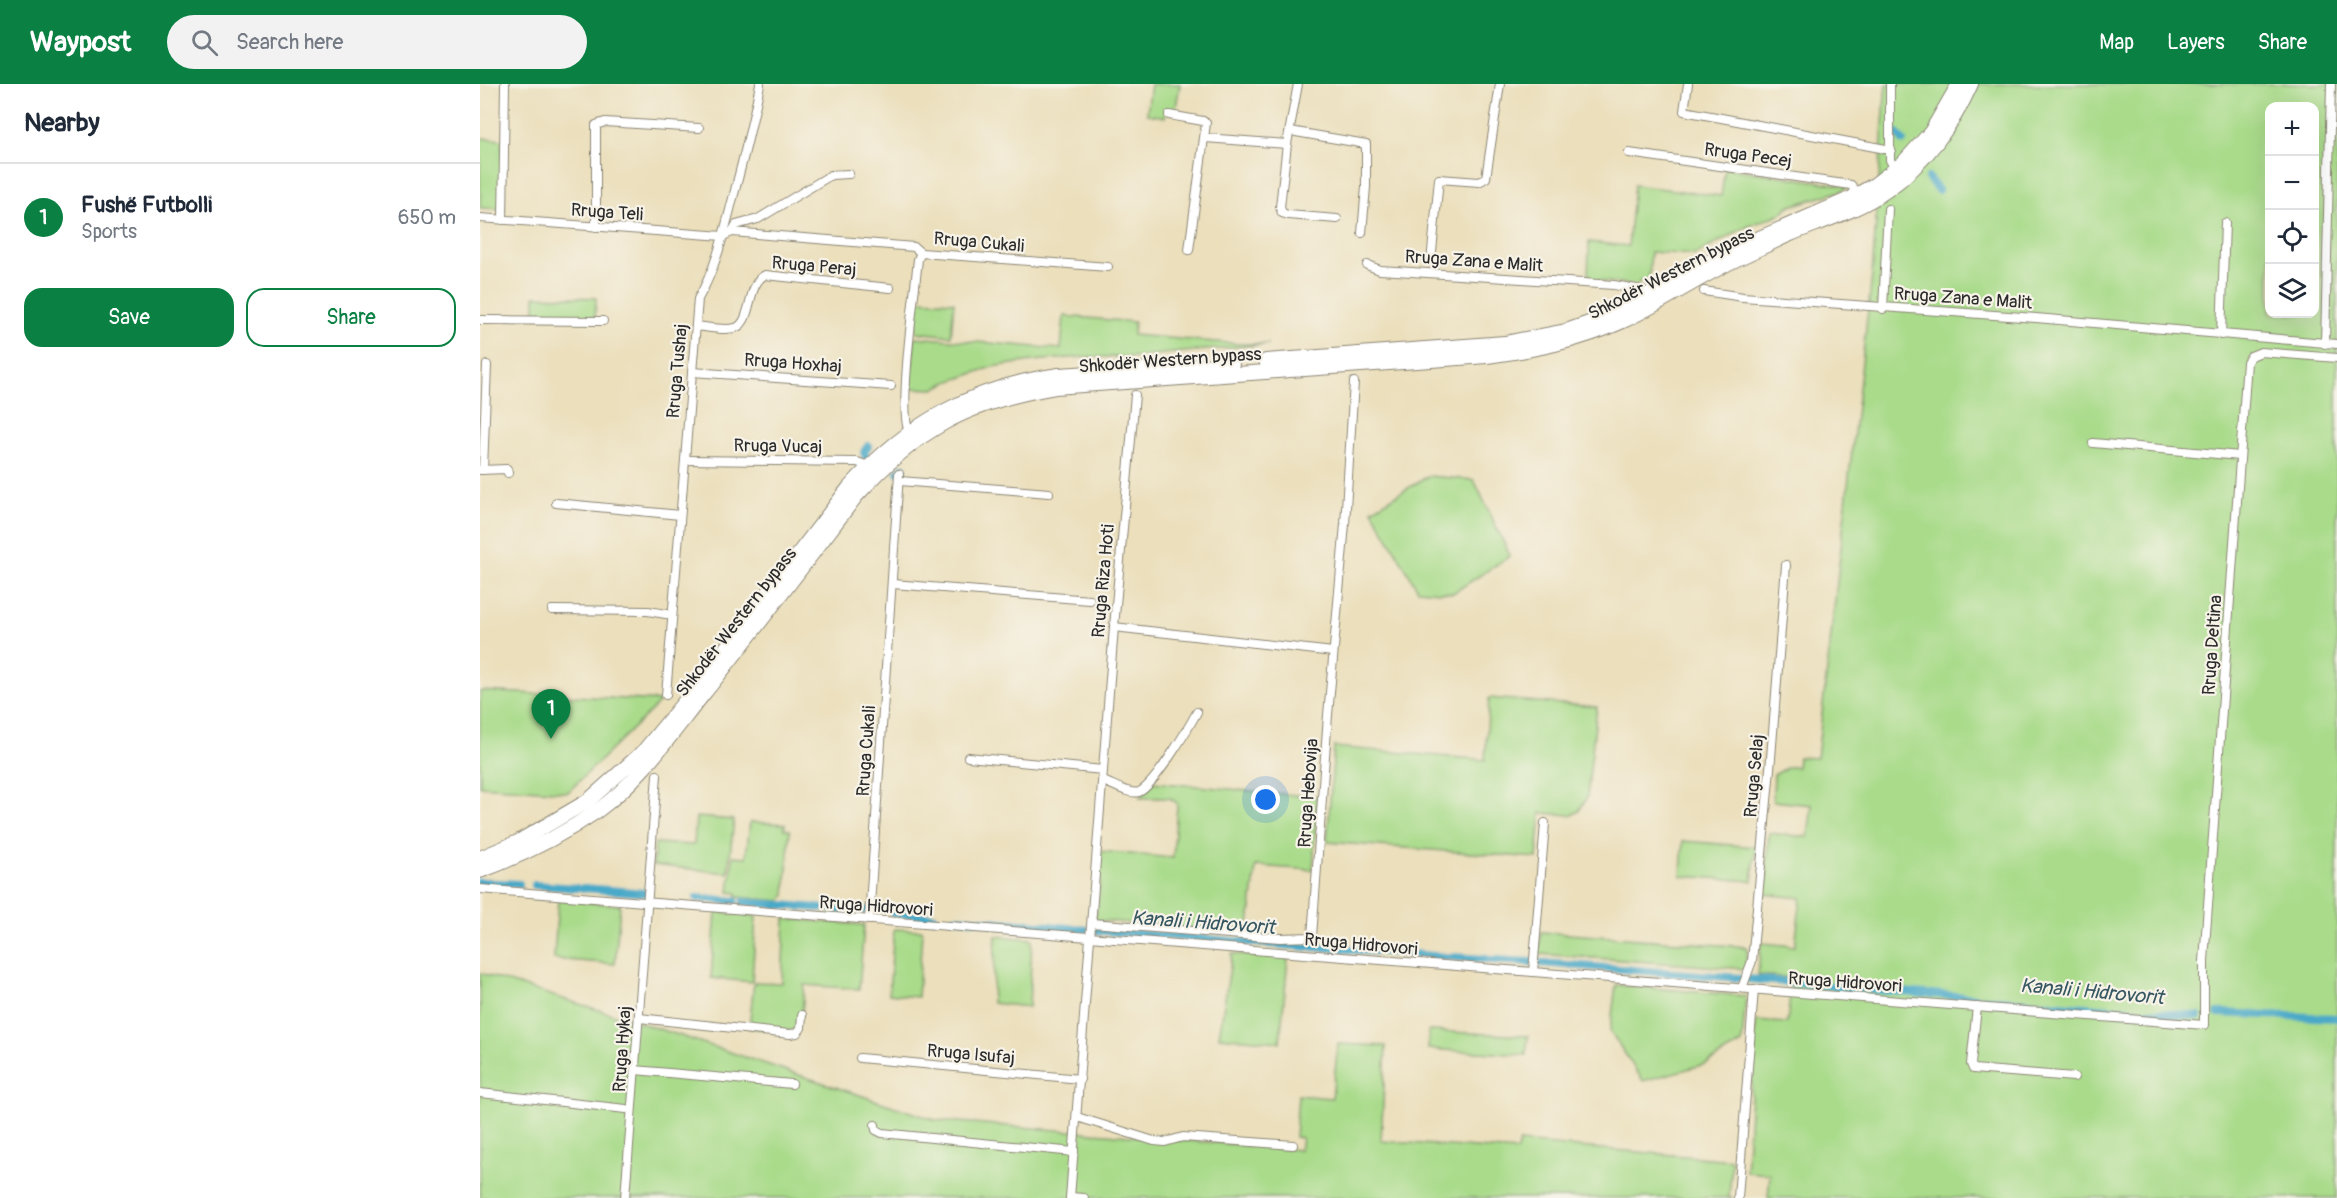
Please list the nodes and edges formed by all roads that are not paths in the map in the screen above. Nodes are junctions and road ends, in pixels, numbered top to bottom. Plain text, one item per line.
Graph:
1 (505, 84) edge
2 (760, 84) edge
3 (1298, 84) edge
4 (1500, 84) edge
5 (1688, 84) edge
6 (1890, 84) edge
7 (1959, 84) edge
8 (1971, 84) edge
9 (2331, 84) edge
10 (1169, 115) dead end
11 (699, 128) dead end
12 (1290, 131) junction
13 (1205, 138) junction
14 (1287, 144) junction
15 (1891, 150) junction
16 (1629, 153) dead end
17 (1895, 169) junction
18 (849, 174) dead end
19 (1858, 194) junction
20 (1888, 209) dead end
21 (480, 218) edge
22 (1337, 219) dead end
23 (503, 220) junction
24 (2225, 224) dead end
25 (596, 226) junction
26 (1362, 233) dead end
27 (727, 234) junction
28 (1189, 250) dead end
29 (921, 253) junction
30 (1431, 262) dead end
31 (1367, 265) dead end
32 (1108, 267) dead end
33 (890, 288) dead end
34 (1704, 291) dead end
35 (1648, 296) junction
36 (1883, 309) junction
37 (480, 320) edge
38 (603, 321) dead end
39 (696, 326) junction
40 (2221, 335) junction
41 (2325, 344) junction
42 (2337, 344) edge
43 (2337, 358) edge
44 (487, 364) dead end
45 (692, 372) junction
46 (1354, 382) dead end
47 (891, 386) dead end
48 (1135, 395) dead end
49 (909, 432) junction
50 (2093, 443) dead end
51 (2240, 456) junction
52 (685, 460) junction
53 (869, 466) junction
54 (481, 470) edge
55 (508, 473) dead end
56 (1049, 493) dead end
57 (556, 503) dead end
58 (680, 514) junction
59 (1786, 565) dead end
60 (893, 584) junction
61 (1090, 600) dead end
62 (552, 610) dead end
63 (672, 615) junction
64 (1114, 627) junction
65 (1333, 652) junction
66 (666, 695) dead end
67 (1197, 712) dead end
68 (968, 757) dead end
69 (1103, 770) junction
70 (657, 776) dead end
71 (1102, 781) junction
72 (1545, 823) dead end
73 (480, 858) edge
74 (480, 871) edge
75 (480, 889) edge
76 (648, 903) junction
77 (869, 920) junction
78 (1092, 923) junction
79 (1091, 938) junction
80 (1533, 972) junction
81 (1742, 988) junction
82 (1754, 989) junction
83 (1977, 1007) junction
84 (802, 1015) dead end
85 (639, 1018) junction
86 (2204, 1025) joint
87 (860, 1058) dead end
88 (635, 1070) junction
89 (2074, 1077) dead end
90 (1080, 1079) junction
91 (792, 1084) dead end
92 (480, 1093) edge
93 (626, 1109) dead end
94 (1077, 1117) junction
95 (875, 1125) dead end
96 (1293, 1145) dead end
97 (1074, 1152) junction
98 (1070, 1197) edge
99 (625, 1198) edge
100 (1083, 1198) edge
101 (1738, 1198) edge

1 - 23 street
2 - 27 street, Rruga Tushaj
3 - 12 street
4 - 30 street
5 - 15 street
6 - 15 street
7 - 17 highway, Shkodër Western bypass
8 - 74 highway, Shkodër Western bypass
9 - 41 street
10 - 13 street
11 - 25 street
12 - 14 street
12 - 26 street
13 - 14 street
13 - 28 street
14 - 22 street
15 - 17 street
16 - 19 street, Rruga Pecej
17 - 19 highway, Shkodër Western bypass
18 - 27 street
19 - 35 highway, Shkodër Western bypass
20 - 36 street
21 - 23 street, Rruga Teli
23 - 25 street, Rruga Teli
24 - 40 street
25 - 27 street, Rruga Teli
27 - 29 street, Rruga Teli
27 - 39 street, Rruga Tushaj
29 - 32 street, Rruga Cukali
29 - 49 street, Rruga Cukali
31 - 35 street, Rruga Zana e Malit
33 - 39 street, Rruga Peraj
34 - 36 street, Rruga Zana e Malit
35 - 49 highway, Shkodër Western bypass
36 - 40 street, Rruga Zana e Malit
37 - 38 street
39 - 45 street, Rruga Tushaj
40 - 41 street, Rruga Zana e Malit
41 - 42 street, Rruga Zana e Malit
43 - 51 street, Rruga Deltina
44 - 54 street
45 - 47 street, Rruga Hoxhaj
45 - 52 street, Rruga Tushaj
46 - 65 street, Rruga Hebovija
48 - 64 street, Rruga Riza Hoti
49 - 53 highway, Shkodër Western bypass
50 - 51 street
51 - 86 street, Rruga Deltina
52 - 53 street, Rruga Vucaj
52 - 58 street, Rruga Tushaj
53 - 73 highway, Shkodër Western bypass
54 - 55 street
56 - 60 street, Rruga Cukali
57 - 58 street
58 - 63 street, Rruga Tushaj
59 - 81 street, Rruga Selaj
60 - 61 street
60 - 77 street, Rruga Cukali
62 - 63 street
63 - 66 street, Rruga Tushaj
64 - 65 street
64 - 69 street, Rruga Riza Hoti
65 - 78 street, Rruga Hebovija
67 - 71 street
68 - 69 street
69 - 71 street, Rruga Riza Hoti
70 - 76 street
71 - 78 street, Rruga Riza Hoti
72 - 80 street
75 - 76 street, Rruga Hidrovori
76 - 77 street, Rruga Hidrovori
76 - 85 street, Rruga Hykaj
77 - 79 street, Rruga Hidrovori
78 - 79 street, Rruga Riza Hoti
79 - 80 street, Rruga Hidrovori
79 - 90 street
80 - 81 street, Rruga Hidrovori
81 - 82 street, Rruga Hidrovori
82 - 83 street, Rruga Hidrovori
82 - 101 street
83 - 86 street, Rruga Hidrovori
83 - 89 street
84 - 85 street
85 - 88 street, Rruga Hykaj
87 - 90 street, Rruga Isufaj
88 - 91 street
88 - 99 street, Rruga Hykaj
90 - 94 street
92 - 93 street
94 - 96 street
94 - 97 street
95 - 97 street
97 - 98 street
98 - 100 street

